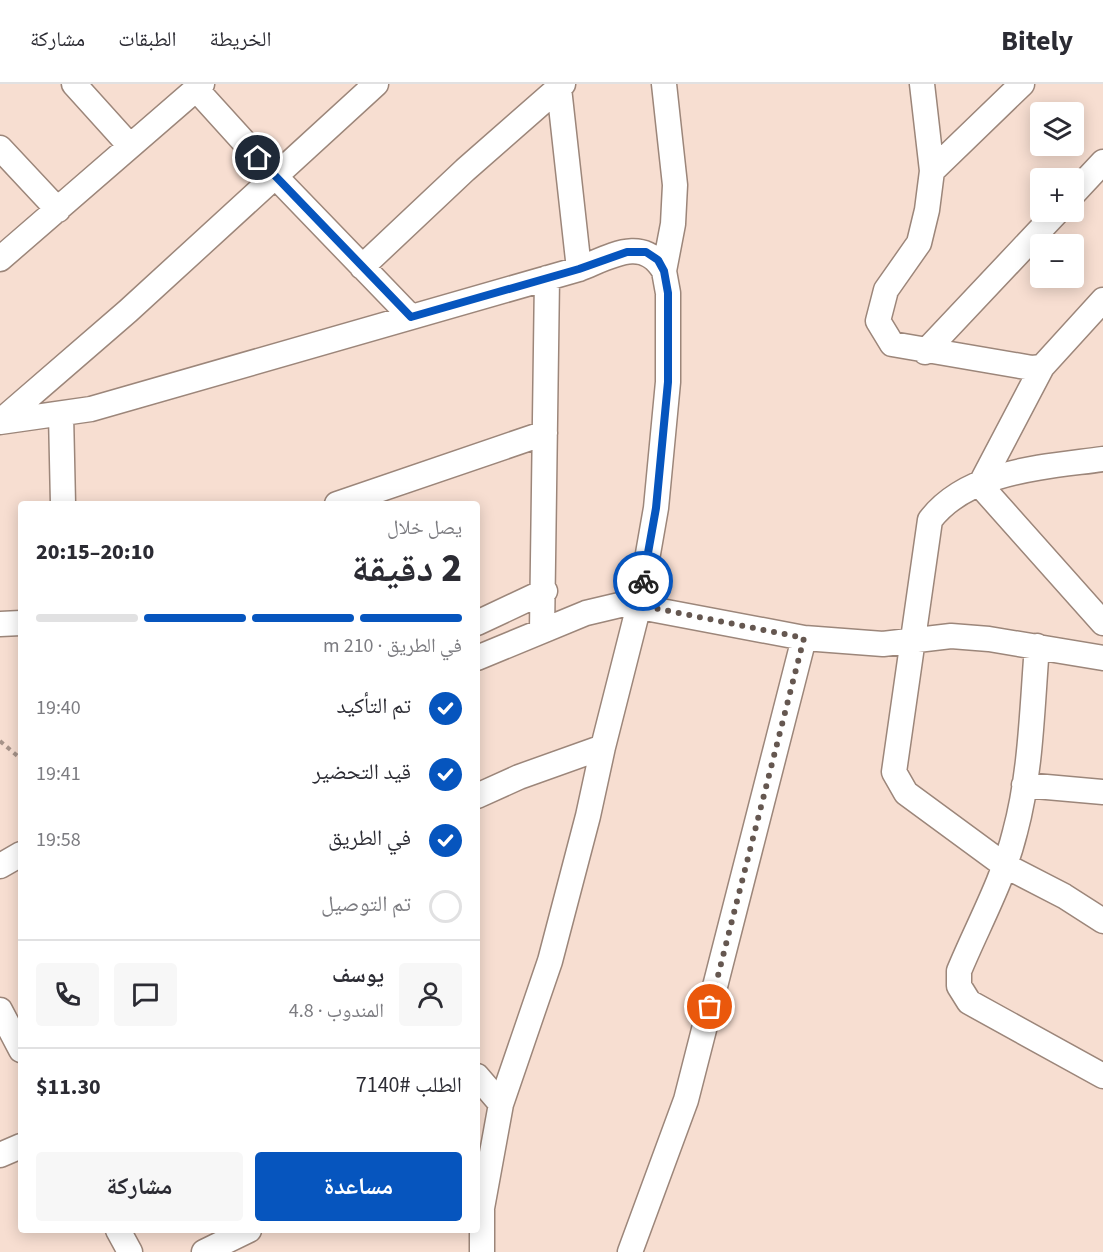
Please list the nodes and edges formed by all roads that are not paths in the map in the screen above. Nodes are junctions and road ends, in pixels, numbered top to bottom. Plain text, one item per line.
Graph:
1 (74, 84) edge
2 (376, 84) edge
3 (664, 84) edge
4 (922, 84) edge
5 (1022, 84) edge
6 (561, 86) edge
7 (199, 87) edge
8 (130, 146) junction
9 (0, 148) edge
10 (1103, 162) edge
11 (932, 171) junction
12 (274, 175) junction
13 (1084, 182) edge
14 (58, 210) junction
15 (1048, 222) edge
16 (0, 259) edge
17 (362, 267) junction
18 (579, 269) junction
19 (664, 271) junction
20 (546, 278) junction
21 (1103, 300) edge
22 (411, 317) junction
23 (925, 352) junction
24 (1042, 367) junction
25 (61, 414) junction
26 (1, 421) edge
27 (545, 433) junction
28 (1103, 459) edge
29 (980, 485) junction
30 (63, 501) edge
31 (346, 501) edge
32 (545, 591) junction
33 (639, 605) junction
34 (480, 622) edge
35 (18, 623) edge
36 (1103, 623) edge
37 (0, 624) edge
38 (543, 631) junction
39 (804, 638) junction
40 (912, 640) junction
41 (1037, 646) junction
42 (480, 657) edge
43 (1103, 658) edge
44 (603, 747) junction
45 (1024, 784) junction
46 (1103, 792) edge
47 (480, 795) edge
48 (1004, 865) junction
49 (1103, 921) edge
50 (0, 1010) edge
51 (18, 1044) edge
52 (1103, 1076) edge
53 (480, 1080) edge
54 (501, 1104) junction
55 (18, 1147) edge
56 (0, 1155) edge
57 (120, 1233) edge
58 (243, 1233) edge
59 (130, 1252) edge
60 (204, 1252) edge
61 (482, 1252) edge
62 (630, 1252) edge

1 - 8 street
2 - 12 street
3 - 19 street
4 - 11 street
5 - 11 street
6 - 17 street
6 - 18 street
7 - 8 street
7 - 12 street
8 - 14 street
9 - 14 street
10 - 13 street
11 - 23 street
12 - 17 street
12 - 26 street
14 - 16 street
15 - 23 street
17 - 22 street
18 - 19 street
18 - 20 street
19 - 33 street
20 - 22 street
20 - 27 street
21 - 24 street
22 - 25 street
23 - 24 street
24 - 29 street
25 - 26 street
25 - 30 street
27 - 31 street
27 - 32 street
28 - 29 street
29 - 36 street
29 - 40 street
32 - 34 street
32 - 38 street
33 - 38 street
33 - 39 street
33 - 44 street
35 - 37 street
38 - 42 street
39 - 40 street
39 - 62 street
40 - 41 street
40 - 48 street
41 - 43 street
41 - 45 street
44 - 47 street
44 - 54 street
45 - 46 street
45 - 48 street
48 - 49 street
48 - 52 street
50 - 51 street
53 - 54 street
54 - 61 street
55 - 56 street
57 - 59 street
58 - 60 street

